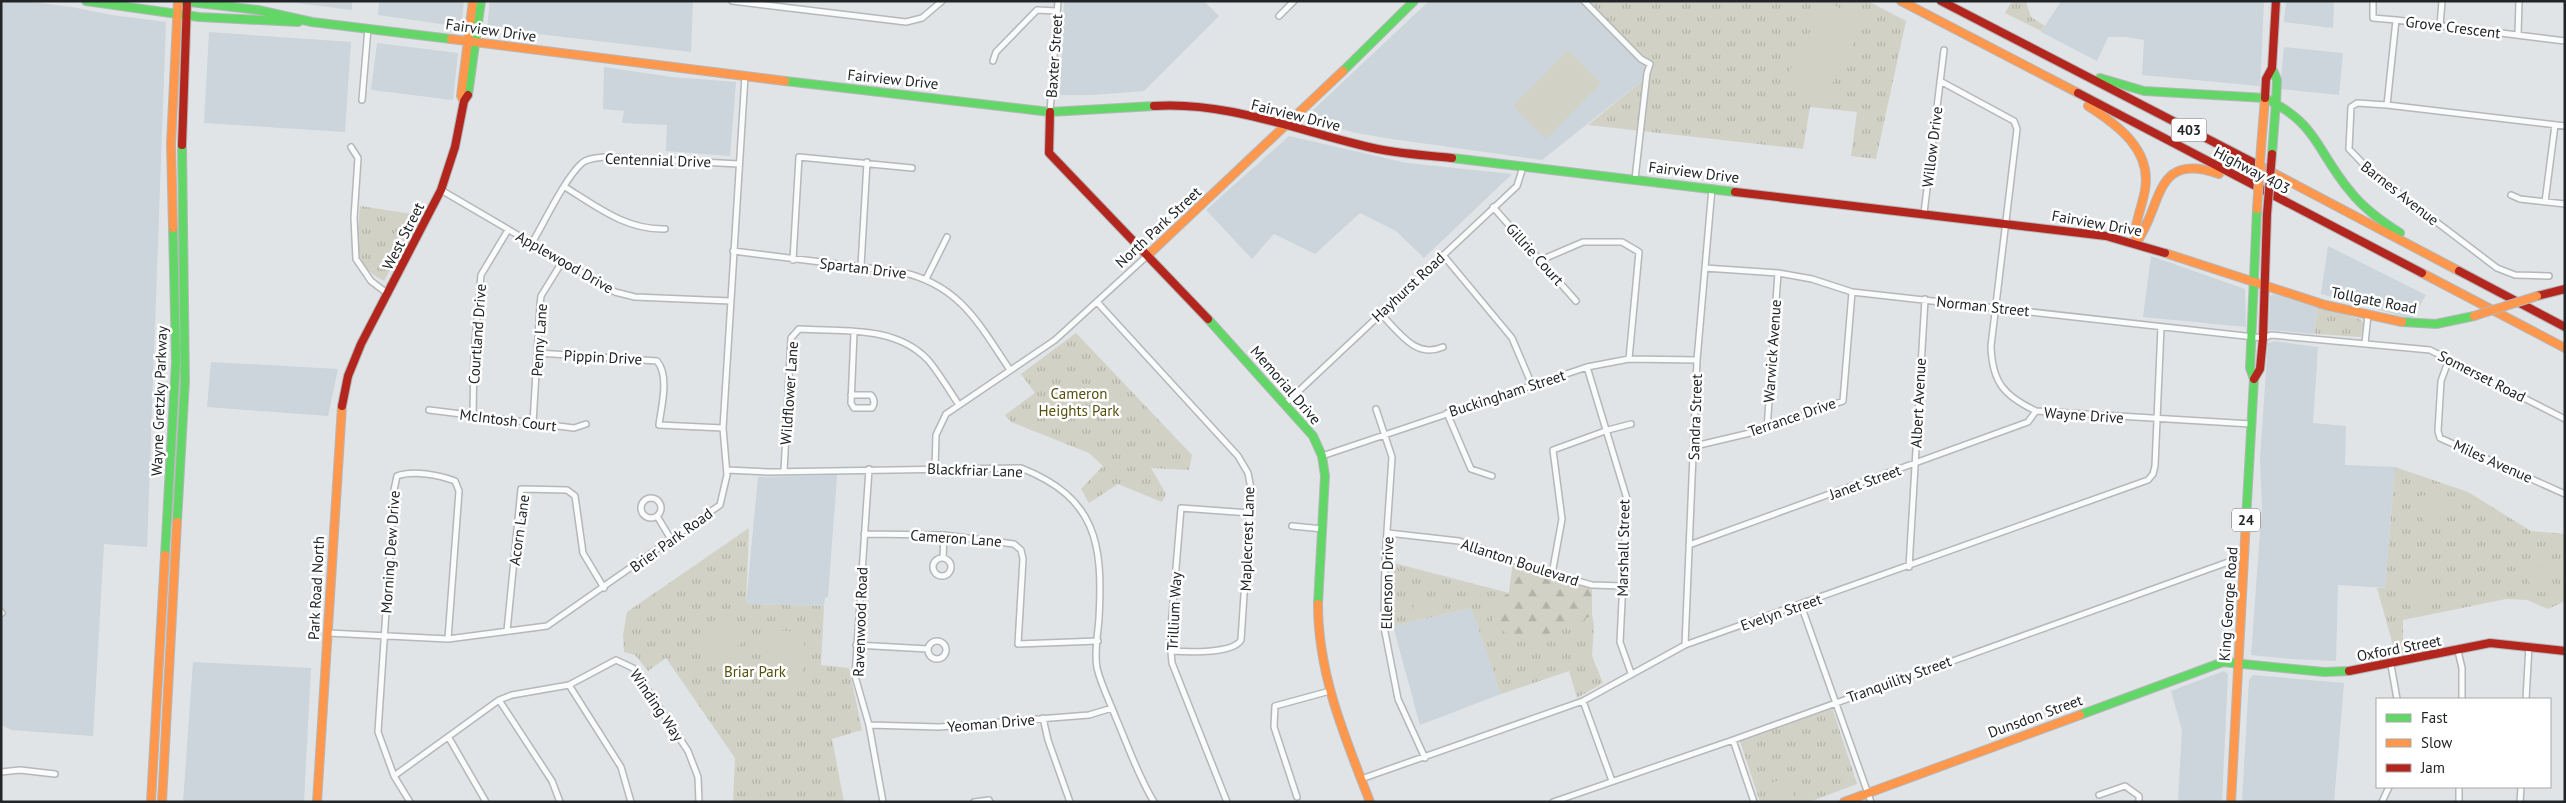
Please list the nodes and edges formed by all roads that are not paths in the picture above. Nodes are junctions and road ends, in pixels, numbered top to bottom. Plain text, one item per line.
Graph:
1 (86, 1) edge
2 (183, 1) edge
3 (251, 1) edge
4 (473, 1) edge
5 (481, 1) edge
6 (732, 1) edge
7 (942, 1) edge
8 (1058, 1) edge
9 (1294, 1) edge
10 (1414, 1) edge
11 (1584, 1) edge
12 (1901, 1) edge
13 (1941, 1) edge
14 (2276, 1) edge
15 (2373, 1) edge
16 (2442, 1) edge
17 (2519, 1) edge
18 (242, 8) junction
19 (1057, 11) junction
20 (177, 14) junction
21 (187, 15) junction
22 (1279, 16) dead end
23 (2396, 20) junction
24 (312, 22) junction
25 (2440, 26) junction
26 (368, 28) junction
27 (2518, 35) junction
28 (468, 40) junction
29 (2565, 41) edge
30 (477, 42) junction
31 (1944, 50) dead end
32 (2044, 55) junction
33 (993, 61) dead end
34 (2015, 61) junction
35 (2272, 68) junction
36 (745, 76) junction
37 (1940, 82) junction
38 (2265, 98) junction
39 (362, 100) dead end
40 (464, 101) junction
41 (2276, 102) junction
42 (2387, 105) junction
43 (1050, 112) junction
44 (2556, 125) junction
45 (2565, 126) edge
46 (1286, 127) junction
47 (351, 147) dead end
48 (868, 162) junction
49 (739, 164) junction
50 (1523, 167) junction
51 (912, 168) dead end
52 (1634, 179) junction
53 (566, 187) junction
54 (2255, 187) junction
55 (1712, 188) junction
56 (441, 190) junction
57 (2511, 195) dead end
58 (2545, 202) junction
59 (2565, 204) edge
60 (1493, 207) junction
61 (1924, 212) junction
62 (2006, 223) junction
63 (665, 229) dead end
64 (508, 230) junction
65 (947, 237) dead end
66 (532, 243) junction
67 (2136, 243) junction
68 (733, 251) junction
69 (1148, 255) junction
70 (1443, 255) junction
71 (793, 260) junction
72 (1541, 260) junction
73 (2437, 260) junction
74 (562, 262) junction
75 (861, 266) junction
76 (1705, 268) junction
77 (1778, 273) junction
78 (2549, 276) dead end
79 (926, 279) junction
80 (2254, 282) junction
81 (2266, 286) junction
82 (2565, 289) edge
83 (1852, 292) junction
84 (388, 294) junction
85 (1925, 299) junction
86 (731, 301) junction
87 (1097, 302) junction
88 (1576, 302) dead end
89 (1997, 306) junction
90 (1380, 313) junction
91 (2368, 315) junction
92 (2565, 326) edge
93 (2161, 327) junction
94 (854, 333) junction
95 (2251, 337) junction
96 (2263, 338) junction
97 (2364, 343) junction
98 (1443, 347) dead end
99 (2565, 348) edge
100 (538, 353) junction
101 (1629, 359) junction
102 (2449, 359) junction
103 (1697, 360) junction
104 (1587, 367) junction
105 (1010, 370) junction
106 (348, 376) joint
107 (2254, 379) junction
108 (1532, 385) junction
109 (851, 395) junction
110 (1285, 404) junction
111 (959, 405) junction
112 (1376, 409) dead end
113 (429, 410) dead end
114 (2036, 411) junction
115 (1447, 413) junction
116 (473, 416) junction
117 (2565, 419) edge
118 (2156, 420) junction
119 (533, 423) junction
120 (586, 424) dead end
121 (1631, 424) dead end
122 (2251, 424) junction
123 (724, 428) junction
124 (1767, 429) junction
125 (1608, 430) junction
126 (1384, 434) junction
127 (1695, 446) junction
128 (1322, 456) junction
129 (1915, 464) junction
130 (935, 468) junction
131 (869, 469) junction
132 (727, 470) junction
133 (784, 471) junction
134 (1492, 476) dead end
135 (2565, 494) edge
136 (1250, 512) junction
137 (656, 516) dead end
138 (1292, 526) dead end
139 (1324, 529) junction
140 (1388, 533) junction
141 (864, 534) junction
142 (944, 535) junction
143 (672, 541) junction
144 (1689, 545) junction
145 (2245, 556) junction
146 (943, 558) dead end
147 (1909, 567) junction
148 (1552, 574) junction
149 (1623, 586) junction
150 (604, 588) junction
151 (1801, 605) junction
152 (507, 632) junction
153 (328, 633) junction
154 (383, 636) junction
155 (448, 638) junction
156 (1098, 641) junction
157 (856, 645) junction
158 (1685, 645) junction
159 (2529, 646) junction
160 (928, 649) dead end
161 (2458, 651) junction
162 (2565, 651) edge
163 (1171, 652) junction
164 (2238, 662) junction
165 (2391, 664) junction
166 (1631, 673) junction
167 (569, 685) junction
168 (1331, 691) junction
169 (2397, 698) edge
170 (2462, 698) edge
171 (2526, 698) edge
172 (499, 700) junction
173 (1583, 701) junction
174 (1835, 702) junction
175 (1112, 708) junction
176 (1043, 718) junction
177 (869, 725) junction
178 (449, 738) junction
179 (1733, 740) junction
180 (1425, 758) junction
181 (1, 772) edge
182 (55, 774) dead end
183 (394, 776) junction
184 (1361, 779) junction
185 (1612, 781) junction
186 (2388, 788) edge
187 (2459, 788) edge
188 (2521, 788) edge
189 (1868, 793) junction
190 (2099, 796) dead end
191 (1297, 797) dead end
192 (151, 802) edge
193 (162, 802) edge
194 (317, 802) edge
195 (410, 802) edge
196 (486, 802) edge
197 (560, 802) edge
198 (631, 802) edge
199 (699, 802) edge
200 (883, 802) edge
201 (974, 802) edge
202 (990, 802) edge
203 (1070, 802) edge
204 (1154, 802) edge
205 (1227, 802) edge
206 (1370, 802) edge
207 (1553, 802) edge
208 (1754, 802) edge
209 (1844, 802) edge
210 (1871, 802) edge
211 (2139, 802) edge
212 (2231, 802) edge
213 (2382, 802) edge
214 (2459, 802) edge
215 (2520, 802) edge

1 - 20 main road
2 - 18 main road
2 - 20 main road, Wayne Gretzky Parkway
2 - 21 main road, Wayne Gretzky Parkway
3 - 18 main road
4 - 28 main road, West Street
5 - 30 main road, West Street
6 - 7 street
8 - 19 street, Baxter Street
9 - 22 street
10 - 46 main road, North Park Street
11 - 52 street
12 - 34 main road, Highway 403 / 403
13 - 32 main road, Highway 403 / 403
14 - 35 main road, King George Road
15 - 23 street
16 - 25 street
17 - 27 street
18 - 24 main road
19 - 33 street
19 - 43 street, Baxter Street
20 - 21 main road
20 - 192 main road, Wayne Gretzky Parkway
21 - 24 main road
21 - 193 main road, Wayne Gretzky Parkway
23 - 25 street, Grove Crescent
23 - 42 street, Grove Crescent
24 - 26 main road, Fairview Drive
25 - 27 street, Grove Crescent
26 - 28 main road, Fairview Drive
26 - 39 street
27 - 29 street, Grove Crescent
28 - 30 main road, Fairview Drive
28 - 40 main road, West Street
30 - 36 main road, Fairview Drive
30 - 40 main road, West Street
31 - 37 street, Willow Drive
32 - 38 main road
32 - 73 main road, Highway 403 / 403
34 - 54 main road, Highway 403 / 403
34 - 67 main road
35 - 38 main road, King George Road
35 - 41 main road, King George Road
36 - 43 main road, Fairview Drive
36 - 49 street, Brier Park Road
37 - 61 street, Willow Drive
37 - 62 street, Willow Drive
38 - 41 main road
38 - 80 main road, King George Road / 24, bridge
40 - 56 main road, West Street
41 - 73 main road
41 - 81 main road, King George Road / 24, bridge
42 - 44 street, Barnes Avenue
42 - 78 street, Barnes Avenue
43 - 46 main road, Fairview Drive
43 - 69 main road, Memorial Drive
44 - 45 street, Barnes Avenue
44 - 58 street
46 - 50 main road, Fairview Drive
46 - 69 main road, North Park Street
47 - 84 street
48 - 51 street
48 - 71 street
48 - 75 street
49 - 53 street, Centennial Drive
49 - 68 street, Brier Park Road
50 - 52 main road, Fairview Drive
50 - 60 street, Hayhurst Road
52 - 55 main road, Fairview Drive
53 - 63 street
53 - 66 street, Centennial Drive
54 - 67 main road
54 - 99 main road, Highway 403 / 403
55 - 61 main road, Fairview Drive
55 - 76 street, Sandra Street
56 - 64 street, Applewood Drive
56 - 84 main road, West Street
57 - 58 street
58 - 59 street
60 - 70 street, Hayhurst Road
60 - 72 street, Gillrie Court
61 - 62 main road, Fairview Drive
62 - 67 main road, Fairview Drive
62 - 89 street, Wayne Drive
64 - 66 street, Applewood Drive
64 - 116 street, Courtland Drive
65 - 79 street
66 - 74 street, Applewood Drive
67 - 80 main road, Fairview Drive
68 - 71 street, Spartan Drive
68 - 86 street, Brier Park Road
69 - 87 street, North Park Street
69 - 110 main road, Memorial Drive
70 - 90 street, Hayhurst Road
70 - 108 street
71 - 75 street, Spartan Drive
72 - 88 street, Gillrie Court
72 - 101 street
73 - 92 main road, Highway 403 / 403
74 - 86 street, Applewood Drive
74 - 100 street, Penny Lane
75 - 79 street, Spartan Drive
76 - 77 street, Norman Street
76 - 103 street, Sandra Street
77 - 83 street, Norman Street
77 - 124 street, Warwick Avenue
79 - 105 street, Spartan Drive
80 - 81 main road, Fairview Drive
80 - 95 main road, King George Road / 24
81 - 91 main road, Tollgate Road
81 - 96 main road, King George Road / 24
82 - 91 main road, Tollgate Road, bridge
83 - 85 street, Norman Street
83 - 124 street, Terrance Drive
84 - 106 main road, West Street
85 - 89 street, Norman Street
85 - 129 street, Albert Avenue
86 - 123 street, Brier Park Road
87 - 105 street, North Park Street
87 - 136 street, Maplecrest Lane
89 - 93 street, Norman Street
89 - 114 street, Wayne Drive
90 - 98 street
90 - 110 street, Hayhurst Road
91 - 97 street
93 - 95 street, Norman Street
93 - 118 street, Evelyn Street
94 - 109 street
94 - 111 street, Wildflower Lane
94 - 133 street, Wildflower Lane
95 - 96 street, Norman Street
95 - 107 main road, King George Road / 24
96 - 97 street, Somerset Road
96 - 107 main road, King George Road / 24
97 - 102 street, Somerset Road
100 - 119 street, Penny Lane
100 - 123 street, Pippin Drive
101 - 103 street, Buckingham Street
101 - 104 street, Buckingham Street
102 - 117 street, Somerset Road
102 - 135 street, Miles Avenue
103 - 127 street, Sandra Street
104 - 108 street, Buckingham Street
104 - 125 street, Marshall Street
105 - 111 street, North Park Street
106 - 153 main road, Park Road North
107 - 122 main road, King George Road / 24
108 - 115 street, Buckingham Street
109 - 109 street
110 - 128 main road, Memorial Drive
111 - 130 street, North Park Street
112 - 126 street, Ellenson Drive
113 - 116 street, McIntosh Court
114 - 118 street, Wayne Drive
114 - 129 street, Janet Street
115 - 126 street, Buckingham Street
115 - 134 street
116 - 119 street, McIntosh Court
118 - 122 street, Wayne Drive
118 - 147 street, Evelyn Street
119 - 120 street, McIntosh Court
121 - 125 street
122 - 145 main road, King George Road / 24
123 - 132 street, Brier Park Road
124 - 127 street, Terrance Drive
125 - 148 street
125 - 149 street, Marshall Street
126 - 128 street, Buckingham Street
126 - 140 street, Ellenson Drive
127 - 144 street, Sandra Street
128 - 139 main road, Memorial Drive
129 - 144 street, Janet Street
129 - 147 street, Albert Avenue
130 - 131 street, Blackfriar Lane
130 - 156 street, Blackfriar Lane
131 - 133 street, Blackfriar Lane
131 - 141 street, Ravenwood Road
132 - 133 street, Blackfriar Lane
132 - 143 street, Brier Park Road
136 - 163 street, Maplecrest Lane
136 - 163 street, Trillium Way
137 - 143 street
138 - 139 street
139 - 168 main road, Memorial Drive
140 - 148 street, Allanton Boulevard
140 - 180 street, Ellenson Drive
141 - 142 street, Cameron Lane
141 - 157 street, Ravenwood Road
142 - 146 street
142 - 156 street, Cameron Lane
143 - 150 street, Brier Park Road
144 - 158 street, Sandra Street
145 - 164 main road, King George Road / 24
145 - 174 street, Tranquility Street
147 - 151 street, Evelyn Street
148 - 149 street, Allanton Boulevard
149 - 166 street, Marshall Street
150 - 152 street, Brier Park Road
150 - 152 street, Acorn Lane
151 - 158 street, Evelyn Street
151 - 174 street
152 - 155 street, Brier Park Road
153 - 154 street, Brier Park Road
153 - 194 main road, Park Road North
154 - 155 street, Brier Park Road
154 - 155 street, Morning Dew Drive
154 - 183 street
156 - 175 street, Blackfriar Lane
157 - 160 street
157 - 177 street, Ravenwood Road
158 - 166 street, Evelyn Street
159 - 161 main road, Oxford Street
159 - 162 main road, Oxford Street
159 - 171 street
161 - 165 main road, Oxford Street
161 - 170 street
163 - 205 street, Trillium Way
164 - 165 main road, Oxford Street
164 - 189 main road, Dunsdon Street
164 - 212 main road, King George Road / 24
165 - 169 street
166 - 173 street, Evelyn Street
167 - 172 street, Winding Way
167 - 198 street
167 - 199 street, Winding Way
168 - 184 main road, Memorial Drive
168 - 191 street
172 - 178 street, Winding Way
172 - 197 street
173 - 180 street, Evelyn Street
173 - 185 street
174 - 179 street, Tranquility Street
174 - 189 street
175 - 176 street, Yeoman Drive
175 - 204 street, Blackfriar Lane
176 - 177 street, Yeoman Drive
176 - 203 street
177 - 200 street, Ravenwood Road
178 - 183 street, Winding Way
178 - 196 street
179 - 185 street, Tranquility Street
179 - 208 street
180 - 184 street, Evelyn Street
181 - 182 street
183 - 195 street
184 - 206 main road, Memorial Drive
185 - 207 street, Tranquility Street
186 - 213 street
187 - 214 street
188 - 215 street
189 - 209 main road, Dunsdon Street
189 - 210 street
190 - 211 street
201 - 202 street

